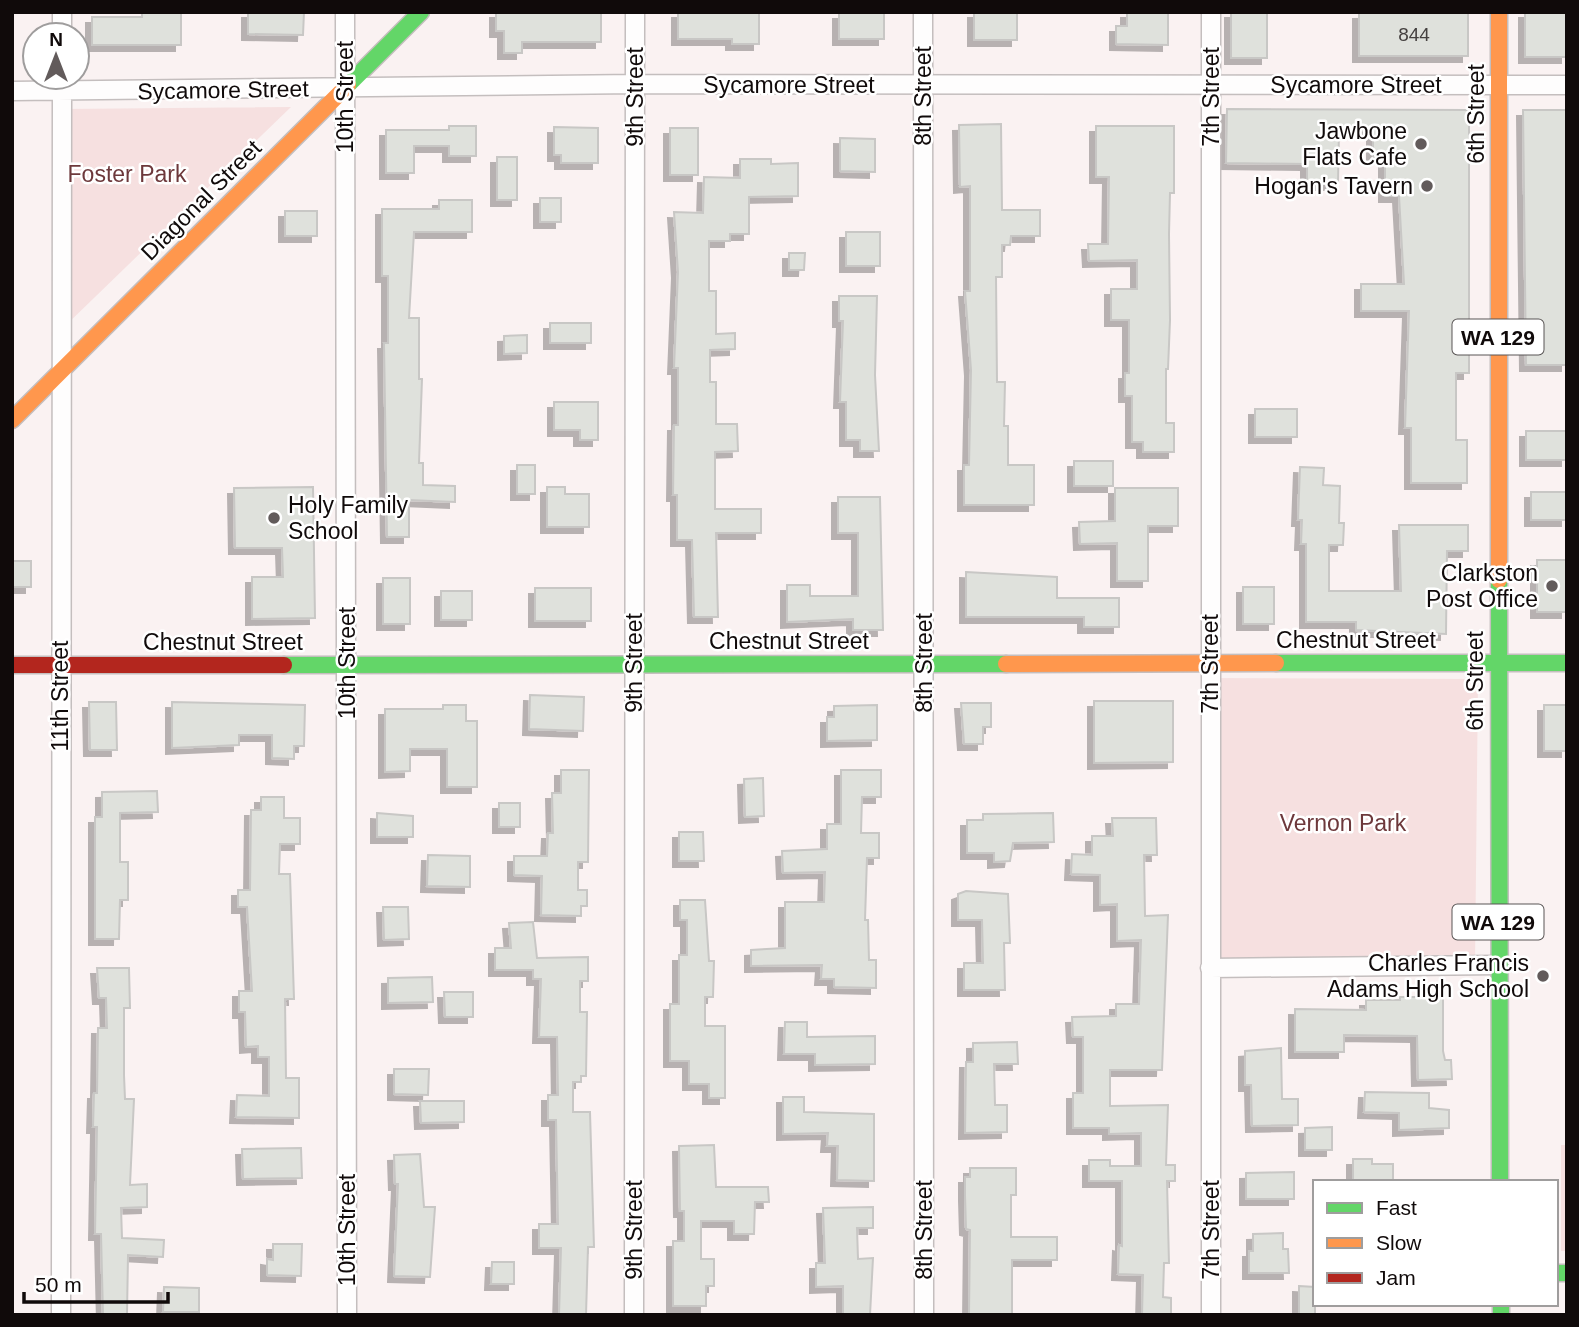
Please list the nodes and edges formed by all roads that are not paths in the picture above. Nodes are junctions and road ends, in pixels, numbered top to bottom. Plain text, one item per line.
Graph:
1 (345, 12) edge
2 (421, 12) edge
3 (635, 12) edge
4 (923, 12) edge
5 (1211, 12) edge
6 (1499, 12) edge
7 (91, 84) edge
8 (635, 84) junction
9 (1499, 85) junction
10 (1567, 85) edge
11 (923, 86) junction
12 (1211, 86) junction
13 (345, 89) junction
14 (63, 91) edge
15 (61, 371) junction
16 (12, 420) edge
17 (1498, 662) junction
18 (924, 663) junction
19 (1210, 663) junction
20 (1567, 663) edge
21 (60, 664) junction
22 (634, 664) junction
23 (12, 665) edge
24 (348, 665) junction
25 (1498, 965) junction
26 (1210, 968) junction
27 (1500, 1180) edge
28 (61, 1315) edge
29 (346, 1315) edge
30 (634, 1315) edge
31 (924, 1315) edge
32 (1211, 1315) edge

1 - 13 street, 10th Street
2 - 13 main road, Diagonal Street
3 - 8 street, 9th Street
4 - 11 street, 8th Street
5 - 12 street, 7th Street
6 - 9 main road, 6th Street / WA 129
7 - 13 street, Sycamore Street
8 - 11 street, Sycamore Street
8 - 13 street, Sycamore Street
8 - 22 street, 9th Street
9 - 10 street, Sycamore Street
9 - 12 street, Sycamore Street
9 - 17 main road, 6th Street / WA 129
11 - 12 street, Sycamore Street
11 - 18 street, 8th Street
12 - 19 street, 7th Street
13 - 15 main road, Diagonal Street
13 - 24 street, 10th Street
14 - 15 street, 11th Street
15 - 16 main road, Diagonal Street
15 - 21 street, 11th Street
17 - 19 main road, Chestnut Street
17 - 20 main road, Chestnut Street
17 - 25 main road, 6th Street / WA 129
18 - 19 main road, Chestnut Street
18 - 22 main road, Chestnut Street
18 - 31 street, 8th Street
19 - 26 street, 7th Street
21 - 23 main road, Chestnut Street
21 - 24 main road, Chestnut Street
21 - 28 street, 11th Street
22 - 24 main road, Chestnut Street
22 - 30 street, 9th Street
24 - 29 street, 10th Street
25 - 26 street
25 - 27 main road, 6th Street / WA 129
26 - 32 street, 7th Street

